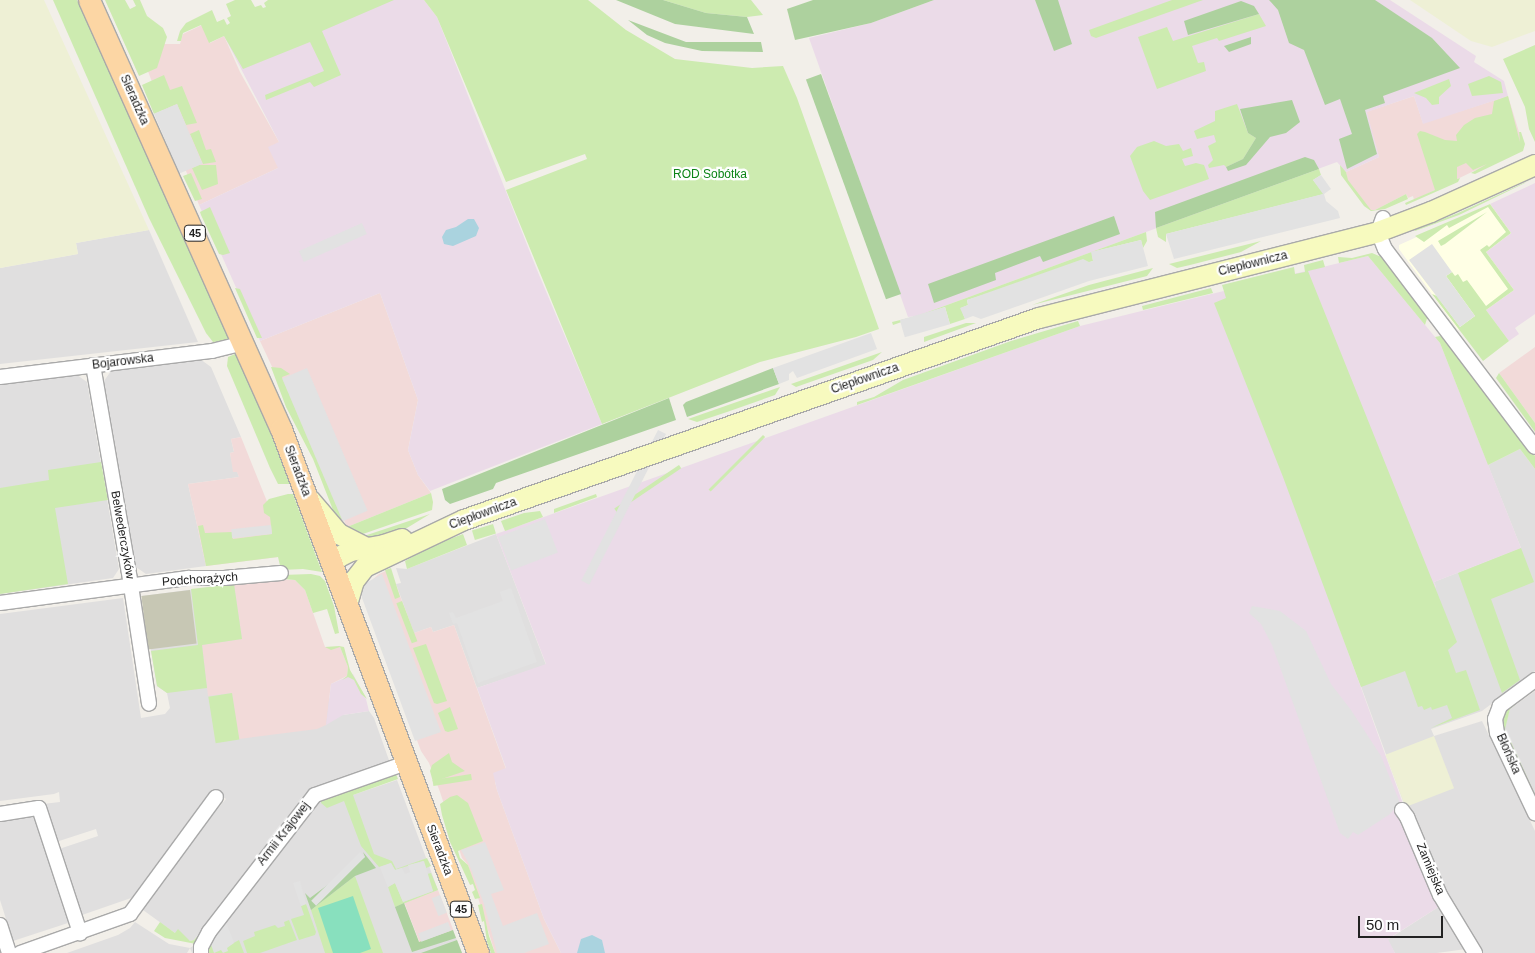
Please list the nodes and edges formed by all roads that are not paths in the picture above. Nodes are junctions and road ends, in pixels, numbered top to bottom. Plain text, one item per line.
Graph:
1 (89, 0) edge
2 (1535, 150) edge
3 (1535, 165) edge
4 (1381, 225) junction
5 (244, 343) junction
6 (93, 366) junction
7 (0, 377) edge
8 (1535, 447) edge
9 (307, 497) junction
10 (364, 548) junction
11 (332, 564) junction
12 (365, 567) junction
13 (281, 573) dead end
14 (131, 586) junction
15 (0, 603) edge
16 (347, 605) junction
17 (1535, 680) edge
18 (149, 704) dead end
19 (406, 763) junction
20 (216, 797) dead end
21 (1402, 810) dead end
22 (1535, 813) edge
23 (0, 814) edge
24 (0, 925) edge
25 (80, 933) junction
26 (29, 952) edge
27 (9, 953) edge
28 (200, 953) edge
29 (478, 953) edge
30 (1475, 953) edge

1 - 5 main road, Sieradzka / 45
2 - 4 main road, Ciepłownicza
3 - 4 main road, Ciepłownicza
4 - 8 street
4 - 10 main road, Ciepłownicza
4 - 12 main road, Ciepłownicza
5 - 6 street, Bojarowska
5 - 9 main road, Sieradzka / 45
6 - 7 street, Bojarowska
6 - 14 street, Belwederczyków
9 - 10 main road
9 - 11 main road, Sieradzka / 45
10 - 11 main road, Ciepłownicza
11 - 12 main road
11 - 16 main road, Sieradzka / 45
12 - 16 main road
13 - 14 street, Podchorążych
14 - 15 street, Podchorążych
14 - 18 street, Belwederczyków
16 - 19 main road, Sieradzka / 45
17 - 22 street, Błońska
19 - 28 street, Armii Krajowej
19 - 29 main road, Sieradzka / 45
20 - 25 street
21 - 30 street, Zamiejska
23 - 25 street
24 - 27 street
25 - 26 street

